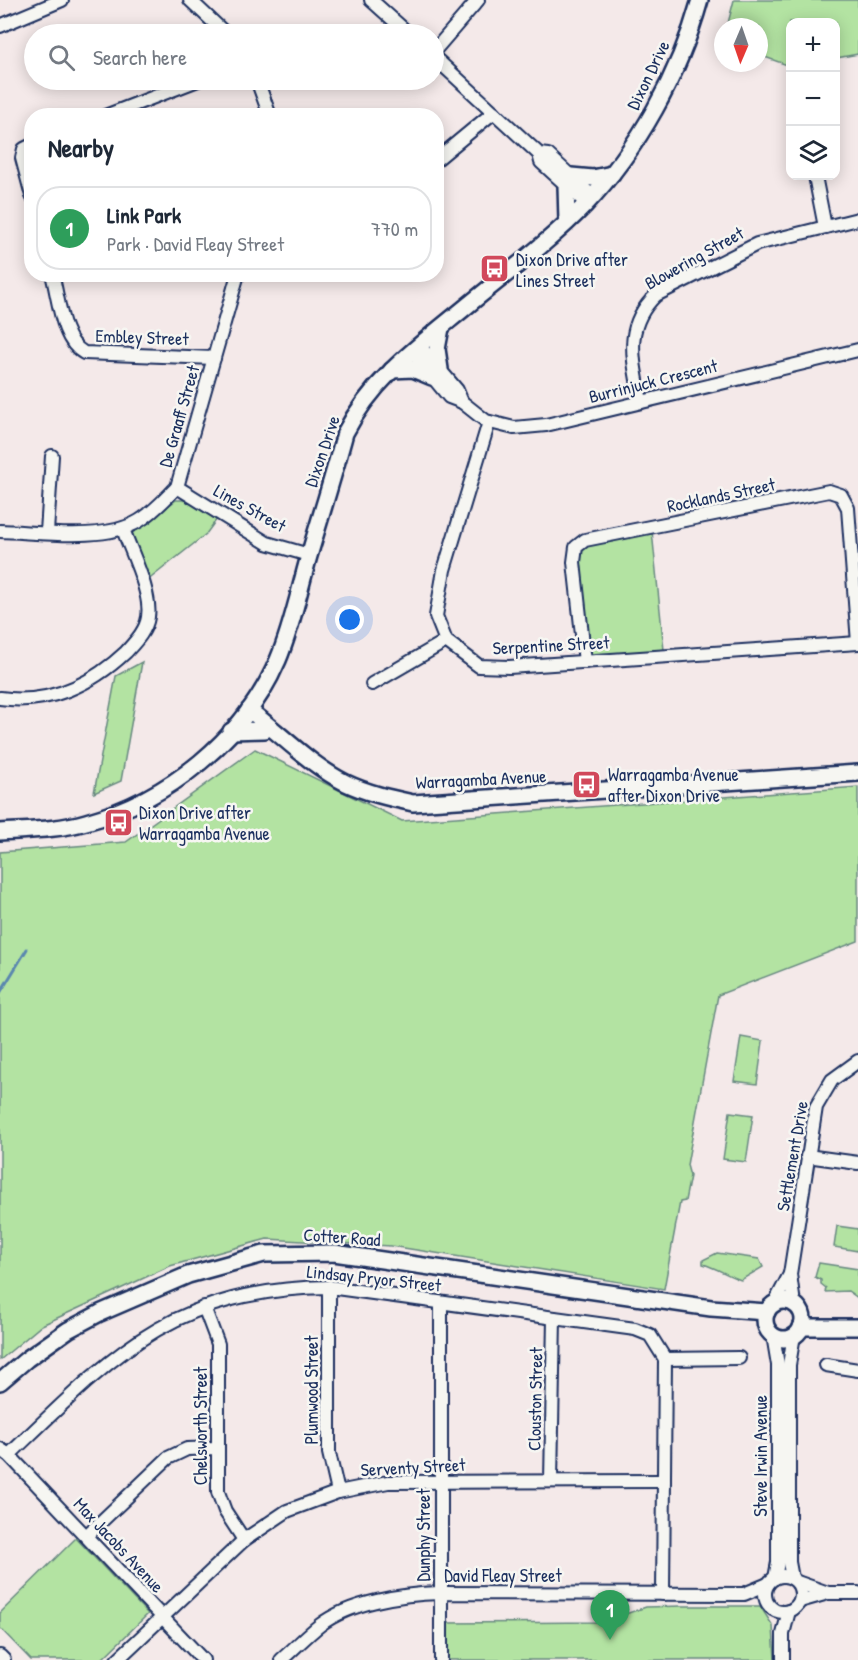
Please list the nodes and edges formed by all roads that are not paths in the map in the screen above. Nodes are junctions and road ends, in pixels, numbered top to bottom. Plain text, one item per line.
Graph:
1 (62, 0) edge
2 (371, 0) edge
3 (478, 0) edge
4 (700, 0) edge
5 (197, 2) edge
6 (217, 24) edge
7 (398, 24) edge
8 (0, 26) edge
9 (444, 39) edge
10 (444, 66) edge
11 (172, 90) edge
12 (261, 90) edge
13 (126, 108) edge
14 (267, 108) edge
15 (494, 112) junction
16 (24, 149) edge
17 (444, 153) edge
18 (24, 166) edge
19 (612, 174) junction
20 (568, 180) junction
21 (816, 180) edge
22 (589, 200) junction
23 (858, 219) edge
24 (567, 222) junction
25 (825, 227) junction
26 (54, 282) edge
27 (236, 282) edge
28 (441, 328) junction
29 (416, 349) junction
30 (858, 350) edge
31 (214, 358) junction
32 (392, 370) junction
33 (436, 373) junction
34 (641, 402) junction
35 (489, 422) junction
36 (52, 456) dead end
37 (177, 487) junction
38 (123, 529) junction
39 (0, 531) edge
40 (47, 532) junction
41 (309, 555) junction
42 (446, 641) junction
43 (858, 643) edge
44 (585, 662) junction
45 (372, 684) dead end
46 (263, 689) junction
47 (0, 698) edge
48 (247, 713) junction
49 (268, 728) junction
50 (231, 731) junction
51 (858, 773) edge
52 (0, 832) edge
53 (858, 1061) edge
54 (807, 1156) junction
55 (858, 1163) edge
56 (790, 1274) junction
57 (329, 1287) junction
58 (441, 1303) junction
59 (204, 1307) junction
60 (797, 1307) junction
61 (554, 1318) junction
62 (770, 1319) junction
63 (856, 1327) edge
64 (798, 1331) junction
65 (739, 1358) dead end
66 (665, 1359) junction
67 (826, 1365) dead end
68 (858, 1370) edge
69 (0, 1382) edge
70 (0, 1440) edge
71 (218, 1448) junction
72 (5, 1452) edge
73 (551, 1481) junction
74 (664, 1481) junction
75 (441, 1482) junction
76 (338, 1492) junction
77 (86, 1536) junction
78 (244, 1540) junction
79 (794, 1580) junction
80 (772, 1581) junction
81 (440, 1593) junction
82 (663, 1593) junction
83 (828, 1593) junction
84 (858, 1593) edge
85 (744, 1594) junction
86 (800, 1601) junction
87 (773, 1608) junction
88 (789, 1611) junction
89 (162, 1617) junction
90 (783, 1634) junction
91 (0, 1656) edge
92 (4, 1660) edge
93 (117, 1660) edge
94 (203, 1660) edge
95 (281, 1660) edge
96 (441, 1660) edge
97 (783, 1660) edge

1 - 8 street
2 - 7 street
3 - 9 street
4 - 19 main road, Dixon Drive
5 - 6 street
10 - 15 street
11 - 13 street
12 - 14 street
15 - 17 street
15 - 20 street
16 - 18 street
19 - 20 main road
19 - 22 main road, Dixon Drive
20 - 22 street
20 - 24 main road
21 - 25 street
22 - 24 main road, Dixon Drive
23 - 25 street, Blowering Street
24 - 28 main road, Dixon Drive
25 - 34 street, Blowering Street
26 - 31 street, Embley Street
27 - 31 street, De Graaff Street
28 - 29 main road, Dixon Drive
28 - 33 main road
29 - 32 main road, Dixon Drive
29 - 33 street, Burrinjuck Crescent
30 - 34 street, Burrinjuck Crescent
31 - 37 street, De Graaff Street
32 - 33 main road
32 - 41 main road, Dixon Drive
33 - 35 street, Burrinjuck Crescent
34 - 35 street, Burrinjuck Crescent
35 - 42 street
36 - 40 street
37 - 38 street, De Graaff Street
37 - 41 street, Lines Street
38 - 40 street, De Graaff Street
38 - 47 street
39 - 40 street, De Graaff Street
41 - 46 main road, Dixon Drive
42 - 44 street, Serpentine Street
42 - 45 street
43 - 44 street, Serpentine Street
43 - 44 street, Rocklands Street
46 - 48 main road, Dixon Drive
46 - 49 main road
48 - 49 main road, Warragamba Avenue
48 - 50 main road, Dixon Drive
49 - 50 main road
49 - 51 main road, Warragamba Avenue
50 - 52 main road, Dixon Drive
53 - 54 street, Settlement Drive
54 - 55 street
54 - 56 street, Settlement Drive
56 - 60 street, Settlement Drive
56 - 62 street, Settlement Drive
57 - 58 street, Lindsay Pryor Street
57 - 59 street, Lindsay Pryor Street
57 - 76 street, Plumwood Street
58 - 61 street, Lindsay Pryor Street
58 - 75 street, Dunphy Street
59 - 71 street, Chelsworth Street
59 - 72 street, Lindsay Pryor Street
60 - 62 main road
60 - 63 main road
60 - 64 main road
61 - 66 street, Lindsay Pryor Street
61 - 73 street, Clouston Street
62 - 64 main road
62 - 69 main road, Cotter Road
62 - 80 street, Steve Irwin Avenue
63 - 64 main road
64 - 79 street, Steve Irwin Avenue
65 - 66 street
66 - 74 street
67 - 68 street
70 - 72 street, Max Jacobs Avenue
71 - 77 street
71 - 78 street, Chelsworth Street
72 - 77 street, Max Jacobs Avenue
73 - 74 street, Serventy Street
73 - 75 street, Serventy Street
74 - 82 street
75 - 76 street, Serventy Street
75 - 81 street, Dunphy Street
76 - 78 street, Serventy Street
77 - 89 street, Max Jacobs Avenue
78 - 89 street, Serventy Street
79 - 80 street
79 - 83 street
79 - 86 street
80 - 85 street, David Fleay Street
80 - 87 street
81 - 82 street, David Fleay Street
81 - 95 street, David Fleay Street
81 - 96 street, Dunphy Street
82 - 85 street, David Fleay Street
83 - 84 street
83 - 86 street
85 - 87 street, David Fleay Street
86 - 88 street
87 - 88 street
87 - 90 street
88 - 90 street
89 - 93 street, Serventy Street
89 - 94 street, Max Jacobs Avenue
90 - 97 street
91 - 92 street

